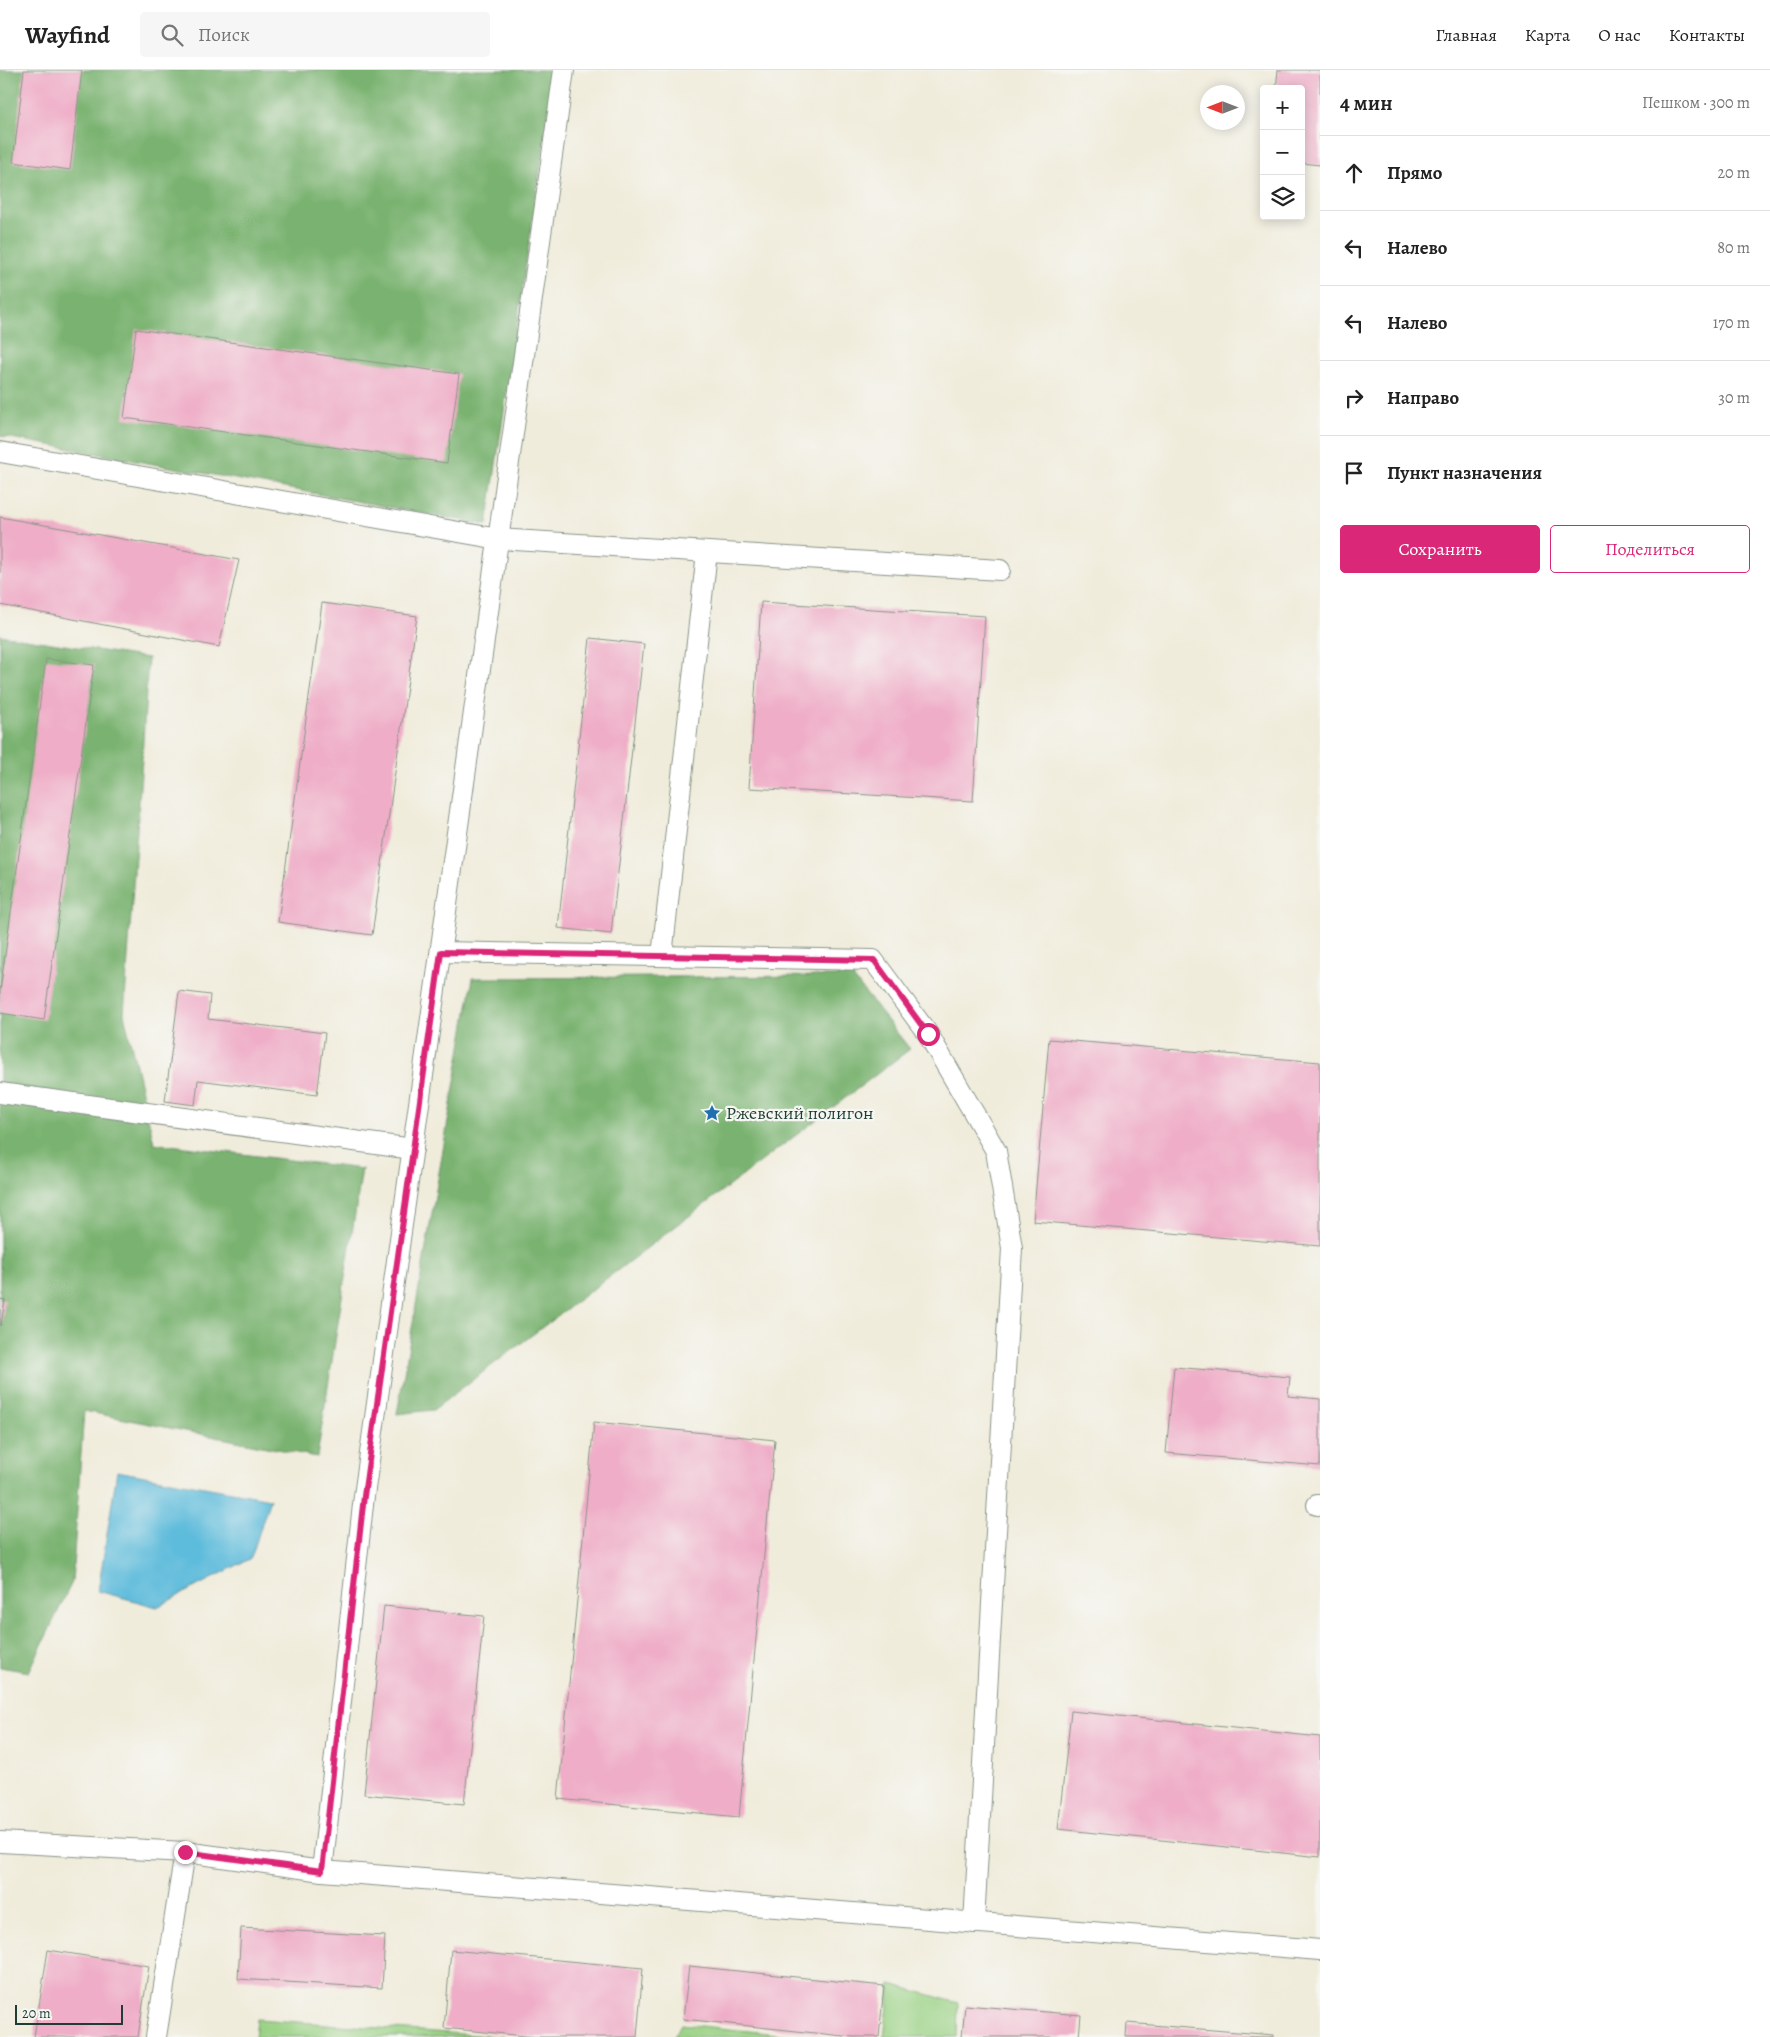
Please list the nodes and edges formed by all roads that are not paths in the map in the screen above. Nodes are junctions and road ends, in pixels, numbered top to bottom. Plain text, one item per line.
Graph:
1 (564, 70) edge
2 (0, 452) edge
3 (500, 539) junction
4 (707, 552) junction
5 (1000, 570) dead end
6 (441, 952) junction
7 (662, 956) junction
8 (0, 1093) edge
9 (413, 1149) junction
10 (0, 1842) edge
11 (185, 1852) junction
12 (322, 1871) junction
13 (974, 1923) junction
14 (1320, 1950) edge
15 (156, 2037) edge

1 - 3 lane
2 - 3 lane
3 - 4 lane
3 - 6 lane
4 - 5 lane
4 - 7 lane
6 - 7 lane
6 - 9 lane
7 - 13 lane
8 - 9 lane
9 - 12 lane
10 - 11 lane
11 - 12 lane
11 - 15 lane
12 - 13 lane
13 - 14 lane

